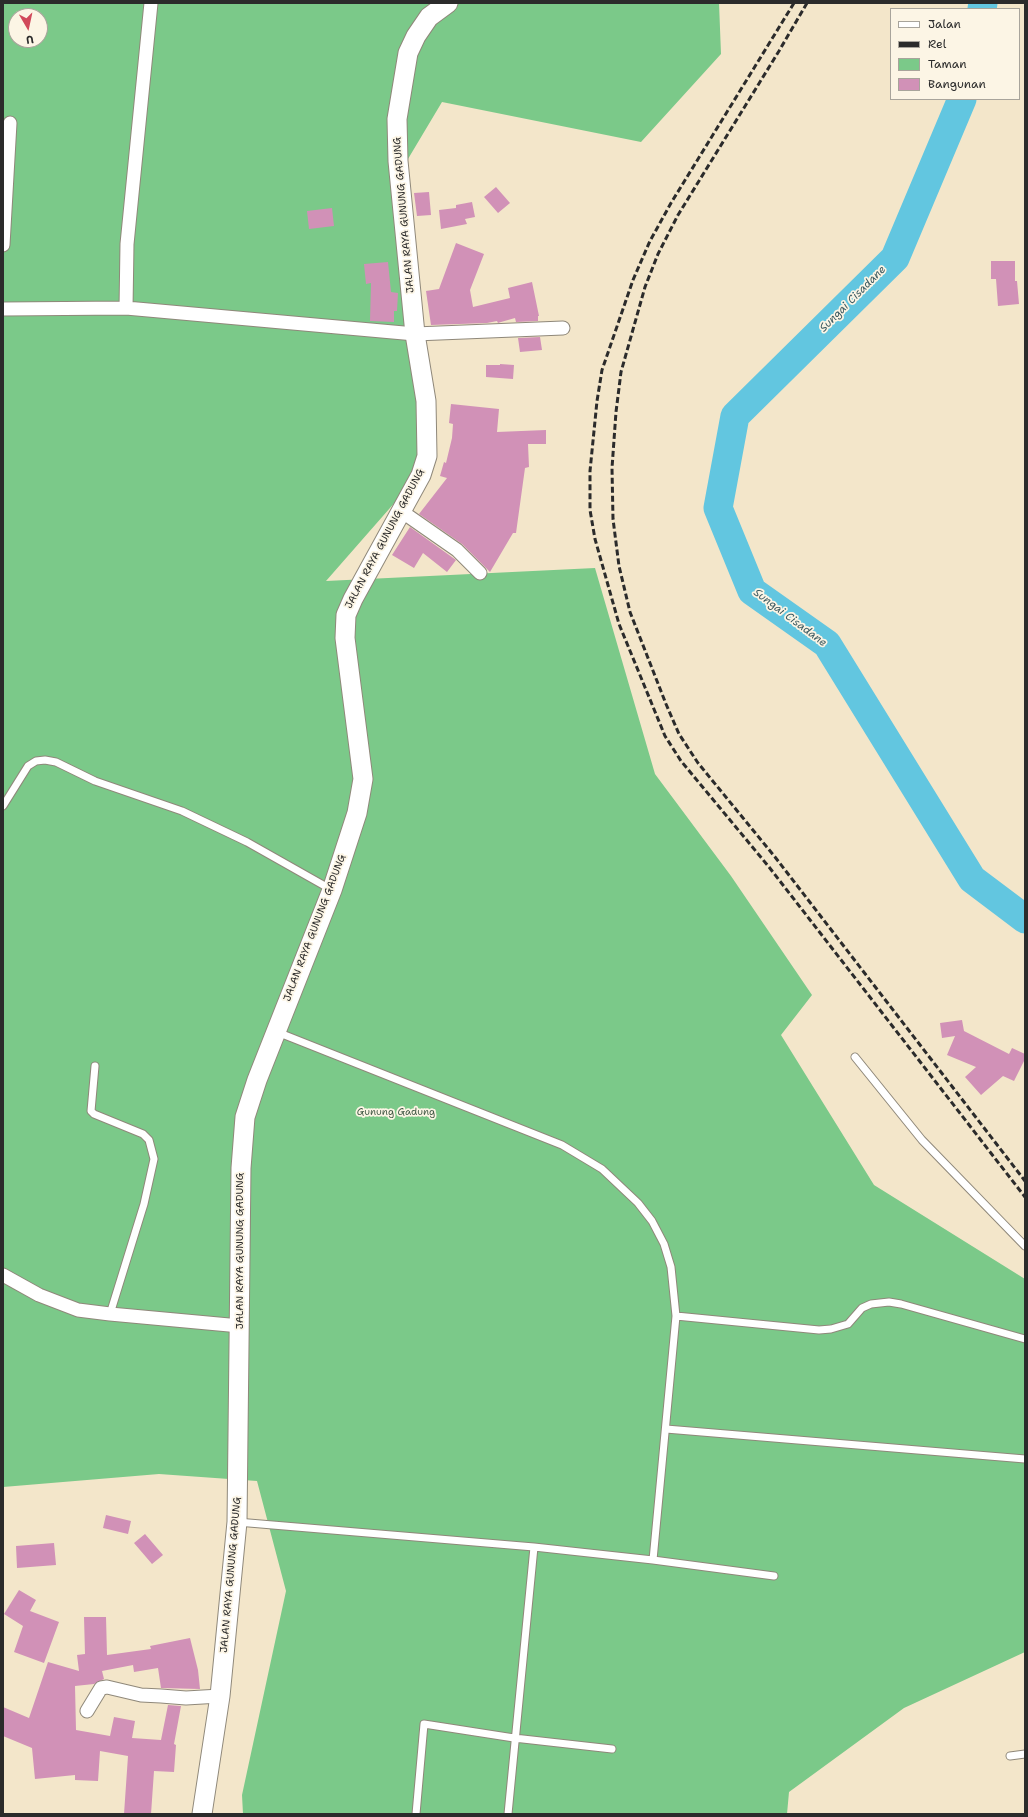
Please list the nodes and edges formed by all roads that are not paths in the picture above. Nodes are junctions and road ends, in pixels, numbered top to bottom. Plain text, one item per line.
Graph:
1 (151, 3) edge
2 (448, 3) edge
3 (10, 123) dead end
4 (3, 245) edge
5 (126, 308) junction
6 (3, 309) edge
7 (563, 328) dead end
8 (415, 334) junction
9 (401, 512) junction
10 (480, 572) dead end
11 (3, 806) edge
12 (332, 890) junction
13 (276, 1032) junction
14 (855, 1057) dead end
15 (95, 1066) dead end
16 (1025, 1246) edge
17 (3, 1275) edge
18 (110, 1314) junction
19 (676, 1316) junction
20 (240, 1326) junction
21 (1025, 1339) edge
22 (666, 1429) junction
23 (1025, 1459) edge
24 (237, 1522) junction
25 (534, 1547) junction
26 (653, 1560) junction
27 (774, 1576) dead end
28 (220, 1696) junction
29 (87, 1712) dead end
30 (514, 1738) junction
31 (612, 1749) dead end
32 (1025, 1754) edge
33 (1010, 1756) dead end
34 (202, 1814) edge
35 (416, 1814) edge
36 (508, 1814) edge

1 - 5 street
2 - 8 street, JALAN RAYA GUNUNG GADUNG
3 - 4 street
5 - 6 street
5 - 8 street
7 - 8 street
8 - 9 street, JALAN RAYA GUNUNG GADUNG
9 - 10 street
9 - 12 street, JALAN RAYA GUNUNG GADUNG
11 - 12 lane
12 - 13 street, JALAN RAYA GUNUNG GADUNG
13 - 19 lane
13 - 20 street, JALAN RAYA GUNUNG GADUNG
14 - 16 lane
15 - 18 lane
17 - 18 street
18 - 20 street
19 - 21 lane
19 - 22 lane
20 - 24 street, JALAN RAYA GUNUNG GADUNG
22 - 23 lane
22 - 26 lane
24 - 25 lane
24 - 28 street, JALAN RAYA GUNUNG GADUNG
25 - 26 lane
25 - 30 lane
26 - 27 lane
28 - 29 street
28 - 34 street, JALAN RAYA GUNUNG GADUNG
30 - 31 lane
30 - 35 lane
30 - 36 lane
32 - 33 lane

